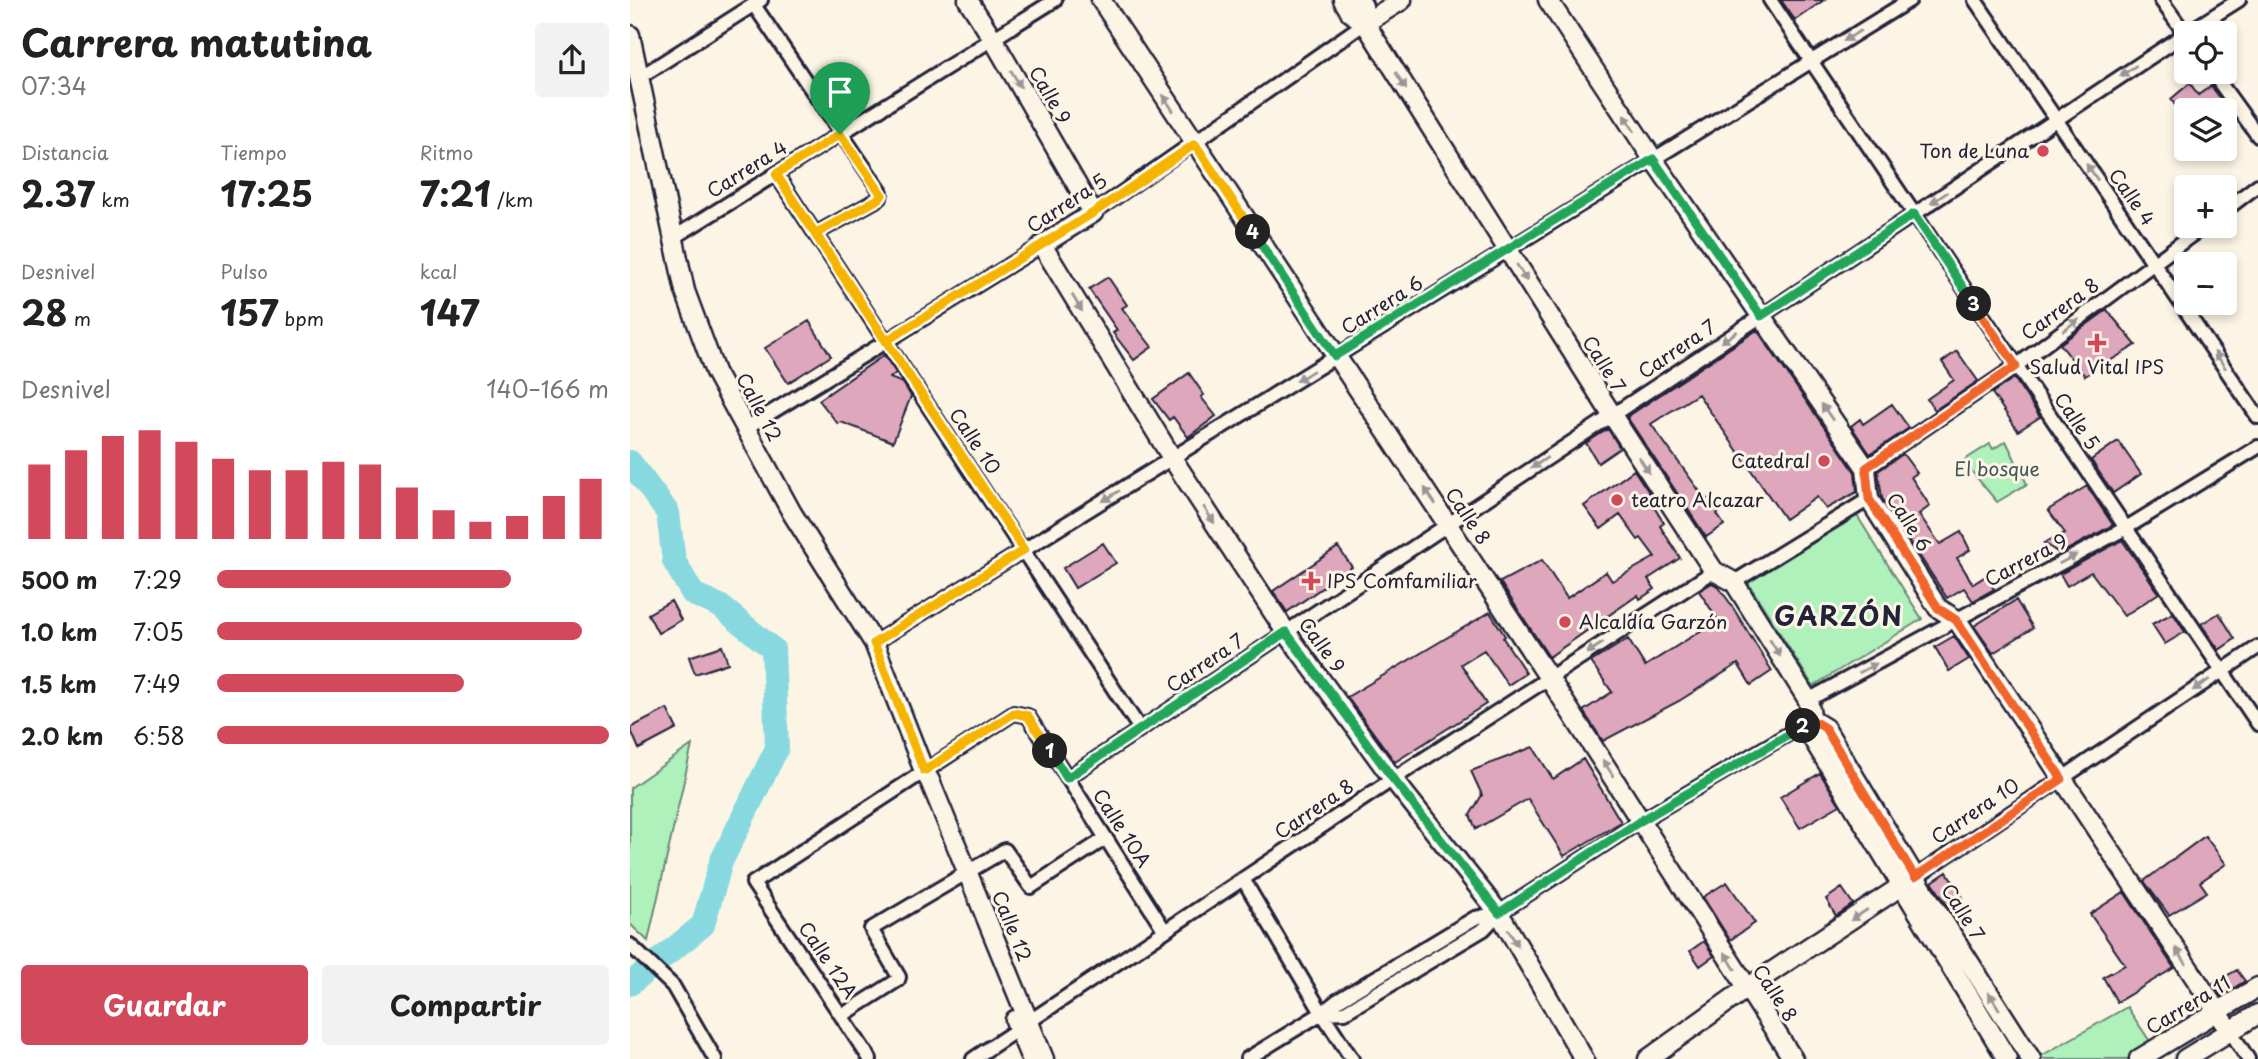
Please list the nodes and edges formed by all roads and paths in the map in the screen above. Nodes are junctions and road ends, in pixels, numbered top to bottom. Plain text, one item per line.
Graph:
1 (968, 0) edge
2 (1055, 0) edge
3 (1101, 0) edge
4 (1343, 0) edge
5 (1359, 0) edge
6 (1402, 0) edge
7 (1548, 0) edge
8 (1770, 0) edge
9 (1910, 0) edge
10 (1975, 0) edge
11 (2161, 0) edge
12 (2239, 0) edge
13 (757, 3) edge
14 (2176, 21) edge
15 (2206, 21) edge
16 (1365, 23) junction
17 (630, 35) edge
18 (993, 39) junction
19 (2174, 41) edge
20 (1811, 61) junction
21 (640, 77) junction
22 (2221, 84) edge
23 (2055, 120) junction
24 (840, 134) junction
25 (2258, 136) edge
26 (1195, 144) junction
27 (1653, 159) junction
28 (776, 174) junction
29 (2258, 185) edge
30 (2237, 201) edge
31 (1093, 213) junction
32 (1914, 214) junction
33 (815, 234) junction
34 (673, 238) junction
35 (2188, 238) edge
36 (1042, 245) junction
37 (1507, 250) junction
38 (2155, 263) junction
39 (1761, 316) junction
40 (886, 341) junction
41 (1335, 356) junction
42 (2016, 366) junction
43 (1612, 415) junction
44 (2258, 417) edge
45 (746, 428) junction
46 (2258, 447) edge
47 (1172, 458) junction
48 (1866, 468) junction
49 (1869, 499) junction
50 (1448, 524) junction
51 (2126, 528) junction
52 (1024, 550) junction
53 (1714, 571) junction
54 (1734, 582) junction
55 (1956, 620) junction
56 (1286, 632) junction
57 (874, 643) junction
58 (2258, 647) edge
59 (2222, 671) junction
60 (1549, 678) junction
61 (1808, 700) junction
62 (1812, 720) junction
63 (2258, 724) edge
64 (1140, 729) junction
65 (924, 771) junction
66 (1067, 778) junction
67 (1393, 779) junction
68 (2062, 779) junction
69 (1642, 820) junction
70 (1106, 838) junction
71 (963, 875) junction
72 (1244, 879) junction
73 (1909, 882) junction
74 (1499, 913) junction
75 (1165, 931) junction
76 (630, 946) edge
77 (1425, 947) junction
78 (1433, 960) junction
79 (1374, 978) junction
80 (2258, 987) edge
81 (1747, 989) junction
82 (1380, 991) junction
83 (1322, 1013) junction
84 (2219, 1013) junction
85 (2258, 1014) edge
86 (843, 1015) junction
87 (1024, 1026) junction
88 (2231, 1032) junction
89 (715, 1059) edge
90 (870, 1059) edge
91 (973, 1059) edge
92 (1031, 1059) edge
93 (1044, 1059) edge
94 (1247, 1059) edge
95 (1352, 1059) edge
96 (1584, 1059) edge
97 (1647, 1059) edge
98 (1793, 1059) edge
99 (2007, 1059) edge
100 (2031, 1059) edge
101 (2139, 1059) edge
102 (2185, 1059) edge
103 (2248, 1059) edge

1 - 18 street, Calle 9
2 - 18 street, Carrera 4
26 -> 3 street, Calle 8
4 - 16 street, Calle 7
5 - 16 street, Calle 7
6 - 16 street, Carrera 5
27 -> 7 street, Calle 6
8 - 20 street, Calle 5
9 -> 20 street, Carrera 6
10 - 23 street, Calle 4
11 - 14 street
12 - 15 street, Carrera 7
13 - 21 street
13 - 24 street
16 - 26 street, Carrera 5
16 -> 37 street, Calle 7
17 - 21 street, Calle 12
18 - 24 street, Carrera 4
18 -> 31 street, Calle 9
19 -> 23 street, Carrera 7
20 - 27 street, Carrera 6
20 - 32 street, Calle 5
21 - 34 street, Calle 12
22 - 25 street
23 -> 32 street, Carrera 7
38 -> 23 street, Calle 4
24 - 28 street, Carrera 4
24 - 33 street
26 - 31 street, Carrera 5
26 - 41 street, Calle 8
27 - 37 street, Carrera 6
27 - 39 street, Calle 6
28 - 33 street, Calle 10
28 - 34 street, Carrera 4
29 - 30 street
31 - 36 street, Carrera 5
32 - 39 street, Carrera 7
32 - 42 street, Calle 5
33 - 40 street, Calle 10
34 - 45 street, Calle 12
35 - 38 street, Carrera 8
36 - 40 street, Carrera 5
36 -> 47 street, Calle 9
37 - 41 street, Carrera 6
37 -> 43 street, Calle 7
42 -> 38 street, Carrera 8
44 -> 38 street, Calle 4
39 -> 43 street, Carrera 7
48 -> 39 street, Calle 6
40 - 45 street, Carrera 5
40 - 52 street, Calle 10
41 -> 47 street, Carrera 6
50 -> 41 street, Calle 8
42 - 48 street, Carrera 8
42 - 51 street, Calle 5
43 -> 50 street, Carrera 7
43 -> 53 street, Calle 7
45 - 57 street, Calle 12
46 - 51 street, Carrera 9
47 -> 52 street, Carrera 6
47 -> 56 street, Calle 9
48 - 49 street, Calle 6
49 - 54 street
49 - 55 street, Calle 6
50 - 56 street, Carrera 7
50 - 60 street, Calle 8
55 -> 51 street, Carrera 9
51 - 59 street, Calle 5
52 - 57 street, Carrera 6
52 - 64 street, Calle 10
53 - 54 street, Calle 7
53 -> 60 street, Carrera 8
54 -> 61 street, Calle 7
61 -> 55 street, Carrera 9
55 - 68 street, Calle 6
56 - 64 street, Carrera 7
56 - 67 street, Calle 9
57 - 65 street, Calle 12
58 - 59 street, Carrera 10
59 - 63 street, Calle 5
59 -> 68 street, Carrera 10
60 - 67 street, Carrera 8
69 -> 60 street, Calle 8
61 - 62 street, Calle 7
62 - 69 street
62 - 73 street, Calle 7
64 - 66 street, Carrera 7
65 - 66 street, Calle 10A
65 - 71 street, Calle 12
65 - 86 street, Calle 12A
66 - 70 street, Calle 10A
67 - 72 street, Carrera 8
67 - 74 street, Calle 9
68 - 73 street, Carrera 10
84 -> 68 street, Calle 6
69 - 74 street
81 -> 69 street, Calle 8
70 - 71 street
70 - 75 street, Calle 10A
71 - 86 street
71 - 87 street, Calle 12
72 - 75 street, Carrera 8
72 - 83 street
73 -> 81 street, Carrera 10
73 - 99 street, Calle 7
100 -> 73 street, Calle 7
74 - 77 street
74 - 78 street
74 -> 96 street, Calle 9
75 - 87 street, Carrera 8
76 - 89 street
77 - 78 street
77 - 79 street
78 - 82 street
79 - 82 street
79 - 83 street
80 - 84 street, Carrera 11
81 - 97 street, Carrera 10
81 - 98 street, Calle 8
82 - 83 street
83 - 94 street
83 - 95 street
84 - 88 street, Calle 6
84 - 101 street, Carrera 11
85 - 88 street
86 - 90 street, Calle 12A
87 - 91 street, Carrera 8
87 - 92 street, Calle 12
87 - 93 street, Calle 12
88 - 102 street
88 - 103 street, Calle 6

